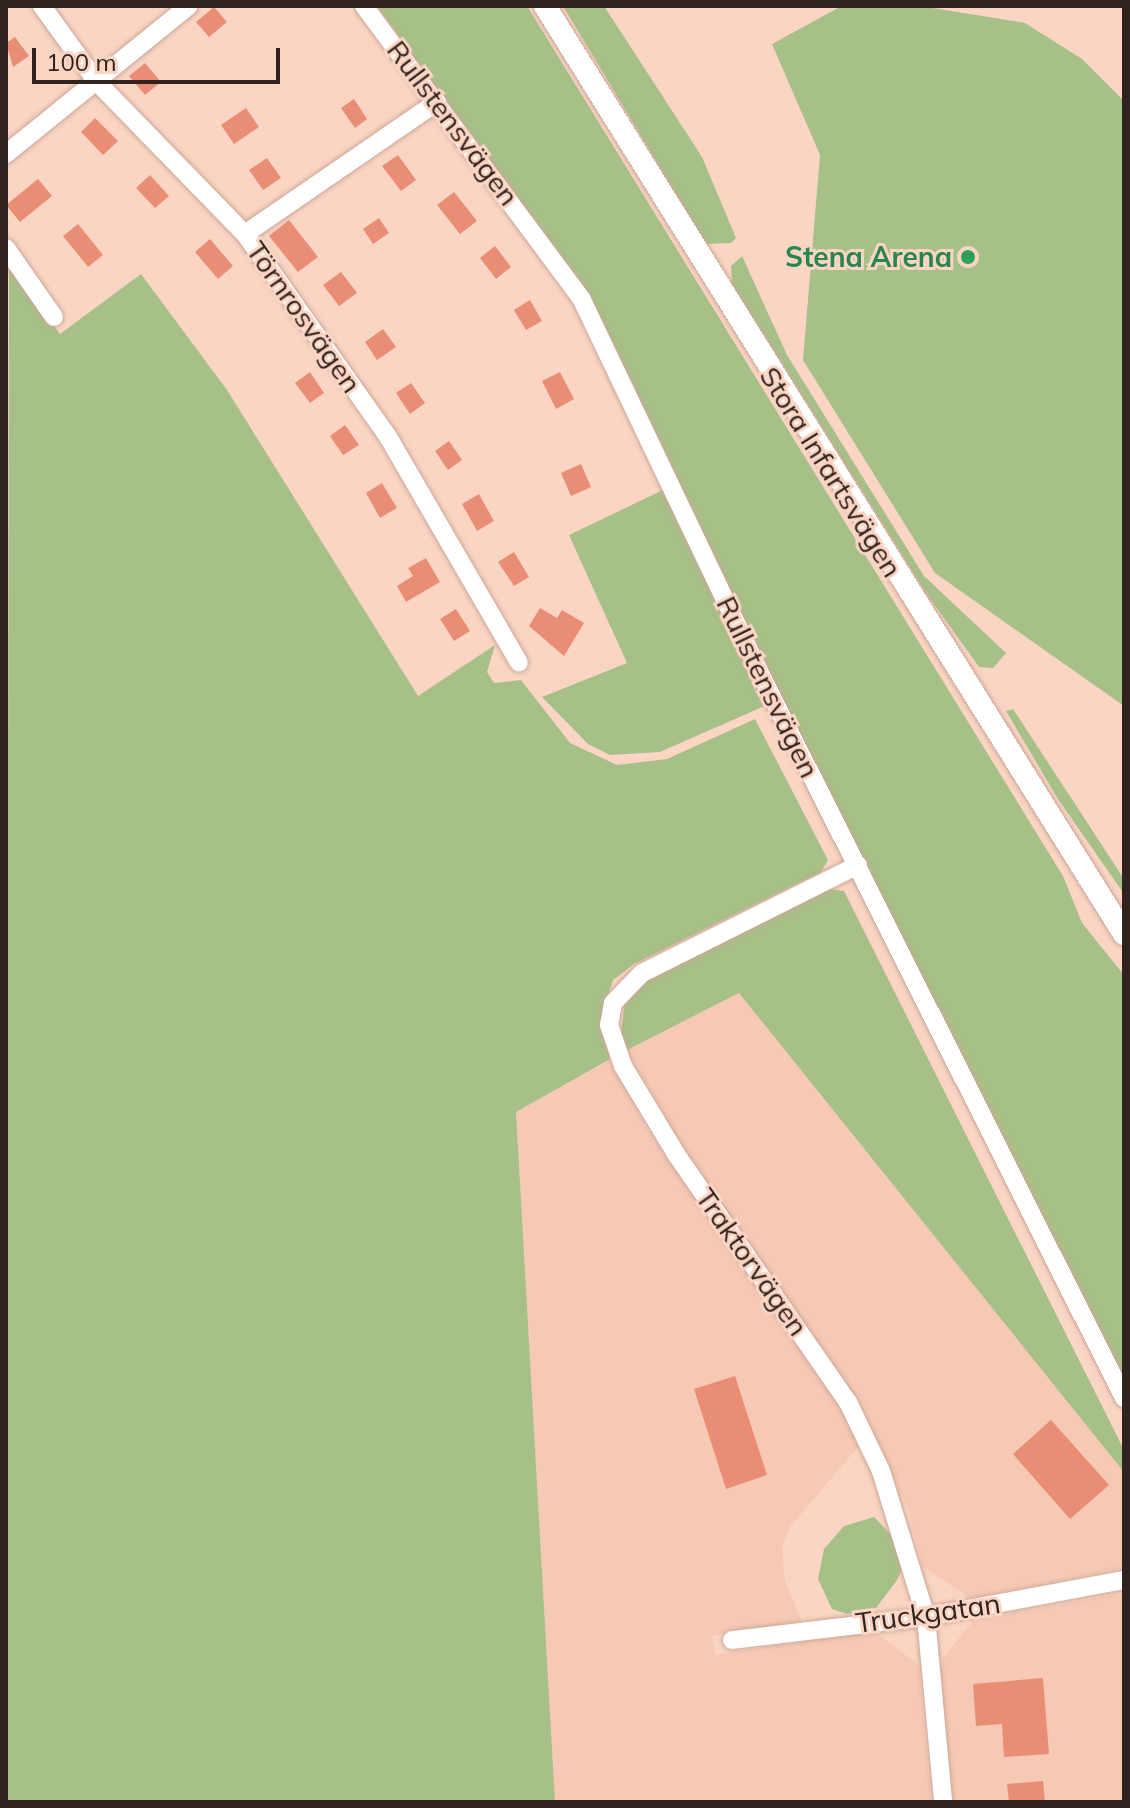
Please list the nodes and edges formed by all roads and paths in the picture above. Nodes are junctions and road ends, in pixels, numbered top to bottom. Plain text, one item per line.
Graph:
1 (42, 6) edge
2 (189, 6) edge
3 (364, 6) edge
4 (545, 6) edge
5 (97, 82) junction
6 (437, 102) junction
7 (6, 154) edge
8 (245, 234) junction
9 (6, 248) edge
10 (54, 317) dead end
11 (519, 663) dead end
12 (858, 865) junction
13 (1124, 934) edge
14 (1124, 1398) edge
15 (1124, 1580) edge
16 (926, 1617) junction
17 (732, 1640) dead end
18 (943, 1802) edge

1 - 5 street, Törnrosvägen
2 - 5 street
3 - 6 street, Rullstensvägen
4 - 13 main road, Stora Infartsvägen
5 - 7 street
5 - 8 street, Törnrosvägen
6 - 8 street
6 - 12 street, Rullstensvägen
8 - 11 street, Törnrosvägen
9 - 10 street
12 - 14 street, Rullstensvägen
12 - 16 street, Traktorvägen
15 - 16 street, Truckgatan
16 - 17 street, Truckgatan
16 - 18 street, Traktorvägen

